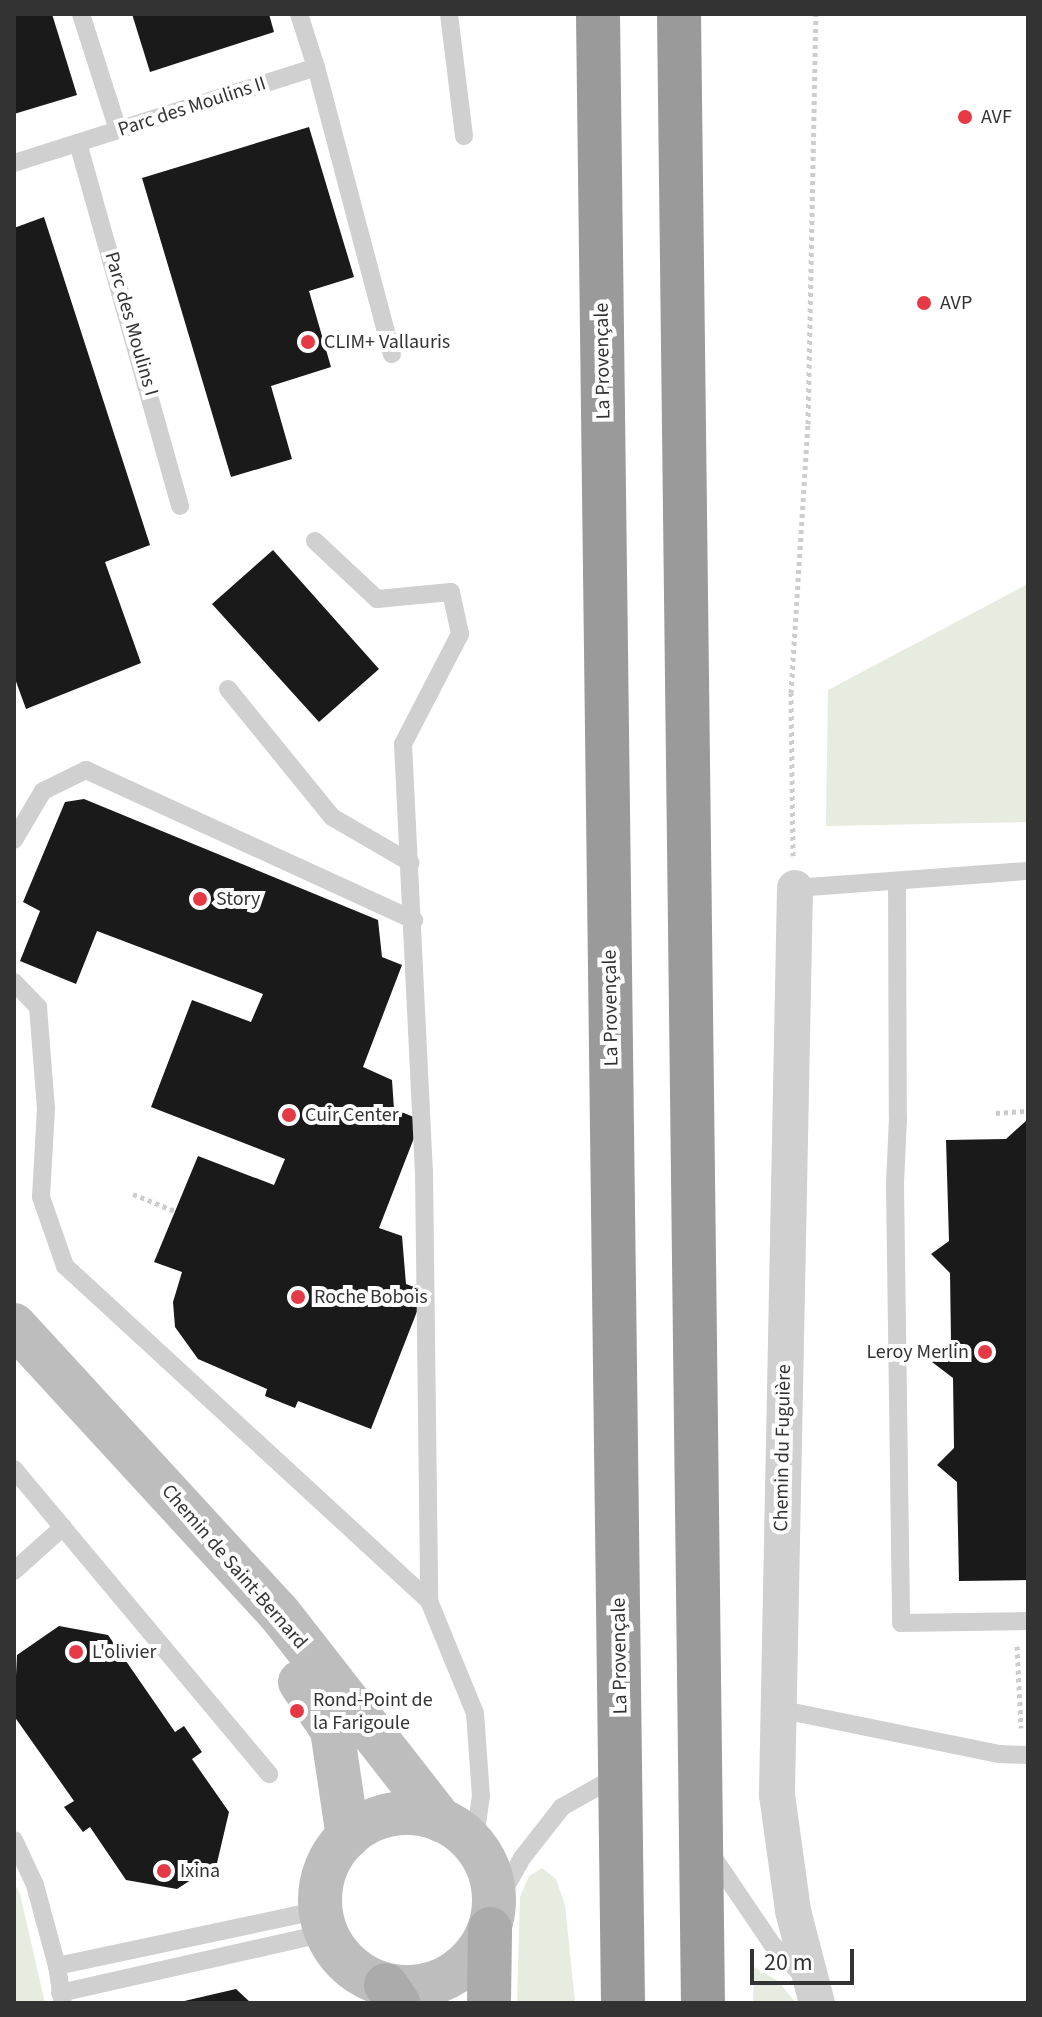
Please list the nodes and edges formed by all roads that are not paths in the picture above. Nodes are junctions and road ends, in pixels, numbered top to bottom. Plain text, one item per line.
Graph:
1 (81, 14) edge
2 (299, 14) edge
3 (449, 14) edge
4 (598, 14) edge
5 (679, 14) edge
6 (316, 67) junction
7 (118, 130) junction
8 (464, 136) dead end
9 (78, 143) junction
10 (14, 163) edge
11 (392, 354) dead end
12 (180, 506) dead end
13 (315, 541) dead end
14 (228, 689) dead end
15 (14, 840) edge
16 (411, 863) junction
17 (1028, 871) edge
18 (897, 881) junction
19 (795, 888) joint
20 (414, 920) junction
21 (14, 982) edge
22 (14, 1325) edge
23 (14, 1366) edge
24 (14, 1469) edge
25 (63, 1527) junction
26 (14, 1571) edge
27 (429, 1601) junction
28 (1022, 1621) edge
29 (778, 1709) junction
30 (1025, 1755) edge
31 (269, 1774) dead end
32 (621, 1774) junction
33 (458, 1832) junction
34 (348, 1837) junction
35 (14, 1840) edge
36 (703, 1842) junction
37 (492, 1917) junction
38 (324, 1922) junction
39 (57, 1966) junction
40 (392, 1994) edge
41 (814, 1994) edge
42 (62, 1998) edge
43 (489, 2003) edge
44 (623, 2003) edge
45 (703, 2003) edge

1 - 7 lane
2 - 6 lane
3 - 8 lane
4 - 32 highway, La Provençale
5 - 36 highway
6 - 7 lane, Parc des Moulins II
6 - 11 lane
7 - 9 lane, Parc des Moulins II
9 - 10 lane, Parc des Moulins II
9 - 12 lane, Parc des Moulins I
13 - 16 lane
14 - 16 lane
15 - 20 lane
16 - 20 lane
17 - 18 lane
18 - 19 lane
18 - 28 lane
19 - 29 street, Chemin du Fuguière
20 - 27 lane
21 - 27 lane
22 - 33 main road, Chemin de Saint-Bernard
23 - 34 main road, Chemin de Saint-Bernard
24 - 25 lane
25 - 26 lane
25 - 31 lane
27 - 33 lane
29 - 30 lane
29 - 41 street, Chemin du Fuguière
32 - 37 lane
32 - 44 highway, La Provençale
33 - 34 main road
33 - 37 main road
34 - 38 main road
35 - 39 lane
36 - 41 lane
36 - 45 highway
37 - 40 main road
37 - 43 main road
38 - 39 lane
38 - 40 main road
38 - 42 lane
39 - 42 lane

